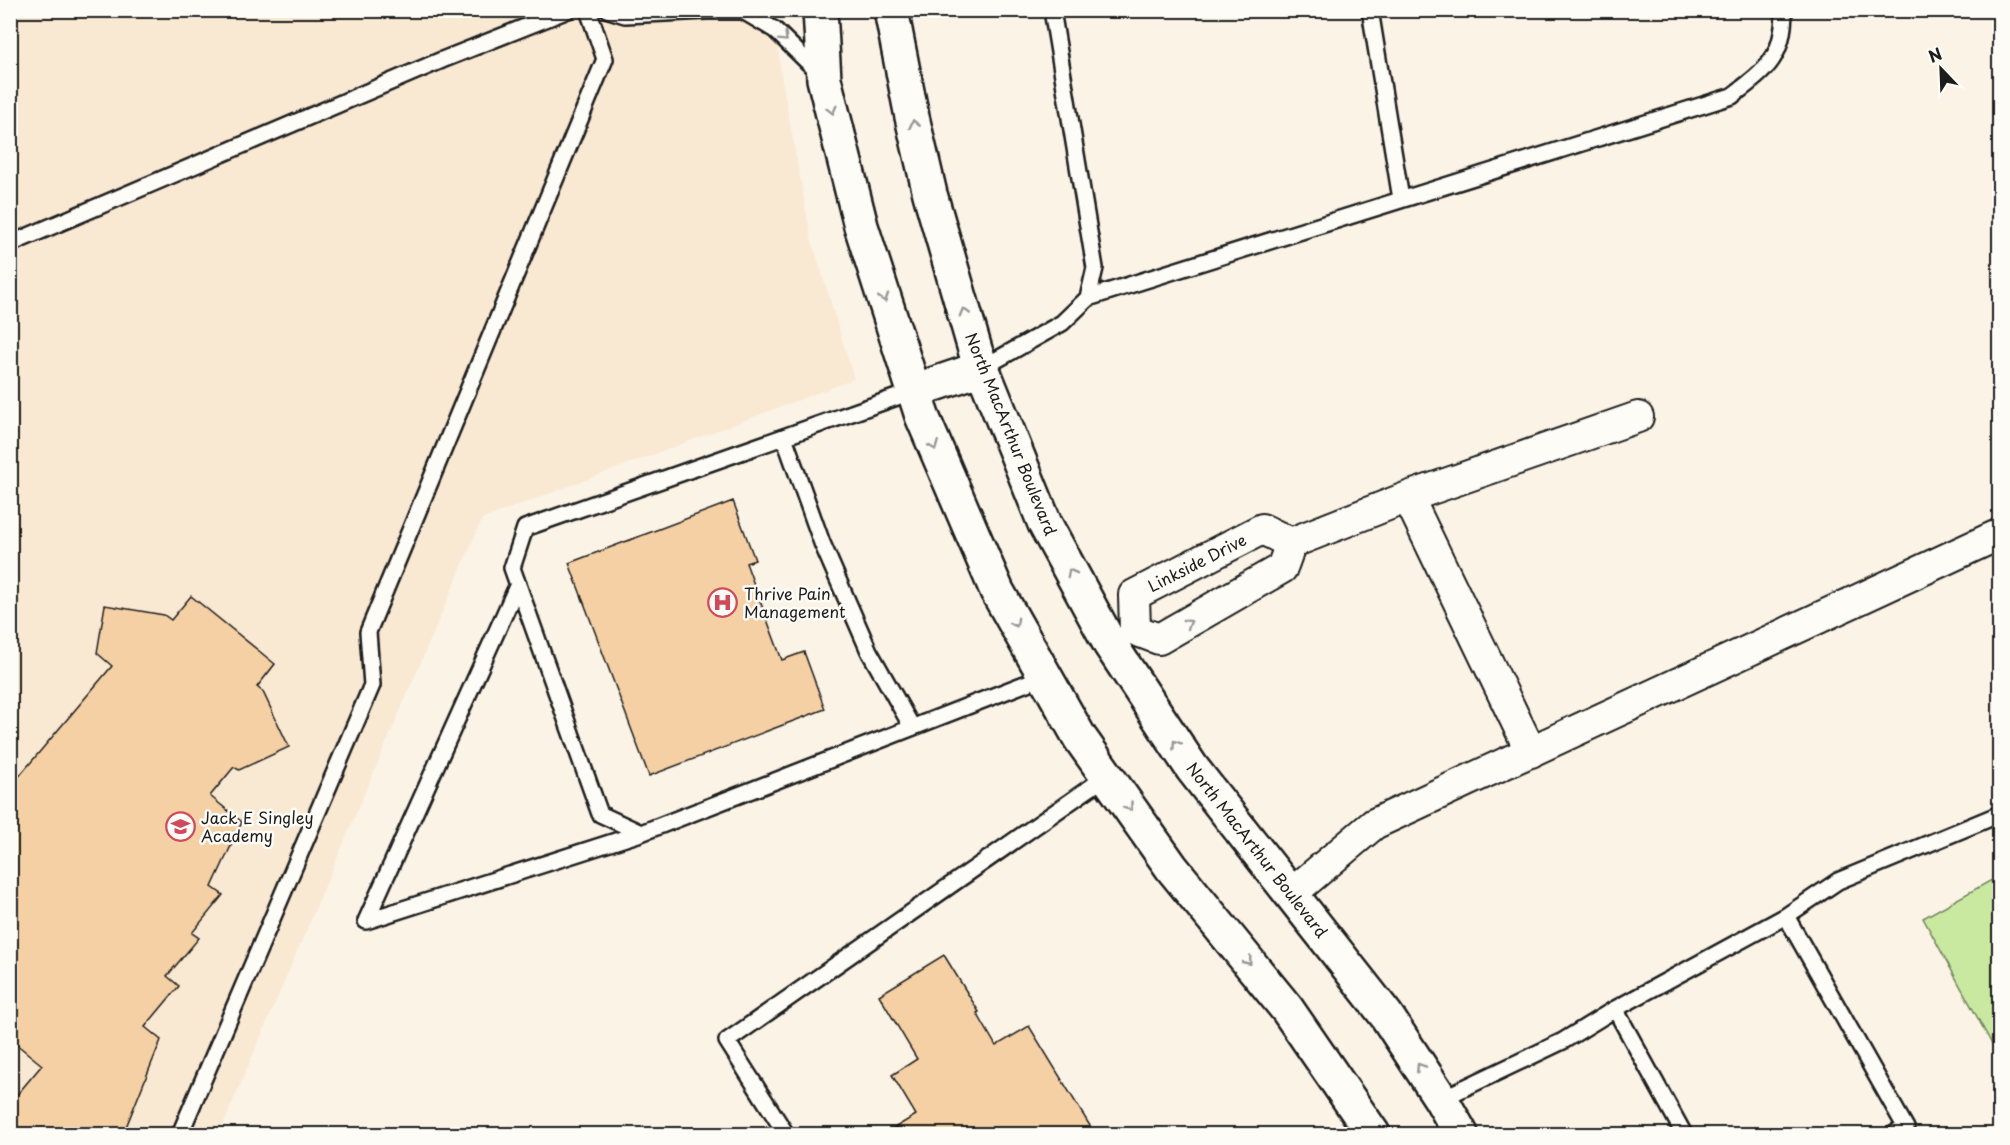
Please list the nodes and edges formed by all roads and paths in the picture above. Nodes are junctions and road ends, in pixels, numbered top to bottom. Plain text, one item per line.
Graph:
1 (568, 10) edge
2 (588, 10) edge
3 (609, 10) edge
4 (820, 10) edge
5 (891, 10) edge
6 (1052, 10) edge
7 (1370, 10) edge
8 (1784, 10) edge
9 (824, 79) junction
10 (1401, 199) junction
11 (10, 244) edge
12 (1089, 298) junction
13 (982, 368) junction
14 (914, 391) junction
15 (1638, 417) dead end
16 (784, 437) junction
17 (1408, 497) junction
18 (2000, 534) edge
19 (1291, 543) junction
20 (518, 584) junction
21 (1123, 637) junction
22 (1045, 676) junction
23 (912, 727) junction
24 (1531, 752) junction
25 (1107, 776) junction
26 (2000, 814) edge
27 (641, 833) junction
28 (1291, 894) junction
29 (1786, 916) junction
30 (1614, 1010) junction
31 (1441, 1099) junction
32 (180, 1134) edge
33 (786, 1134) edge
34 (1373, 1134) edge
35 (1461, 1134) edge
36 (1684, 1134) edge
37 (1894, 1134) edge

1 - 11 lane
2 - 32 lane
3 -> 9 lane
4 - 9 main road
13 -> 5 main road, North MacArthur Boulevard
6 - 12 lane
7 - 10 lane
8 - 10 lane
9 -> 14 main road
10 - 12 lane
12 - 13 lane
13 - 14 main road
21 -> 13 main road, North MacArthur Boulevard
14 - 16 lane
14 -> 22 main road
15 - 17 street
16 - 20 lane
16 - 23 lane
17 - 19 street
17 - 24 street
18 - 24 street
21 -> 19 street
19 - 21 street, Linkside Drive
20 - 27 lane
20 - 27 lane
28 -> 21 main road, North MacArthur Boulevard
22 - 23 lane
22 - 25 main road
23 - 27 lane
24 - 28 street
25 - 33 lane
25 -> 34 main road
26 - 29 lane
31 -> 28 main road, North MacArthur Boulevard
29 - 30 lane
29 - 37 lane
30 - 31 lane
30 - 36 lane
31 - 35 main road, North MacArthur Boulevard

